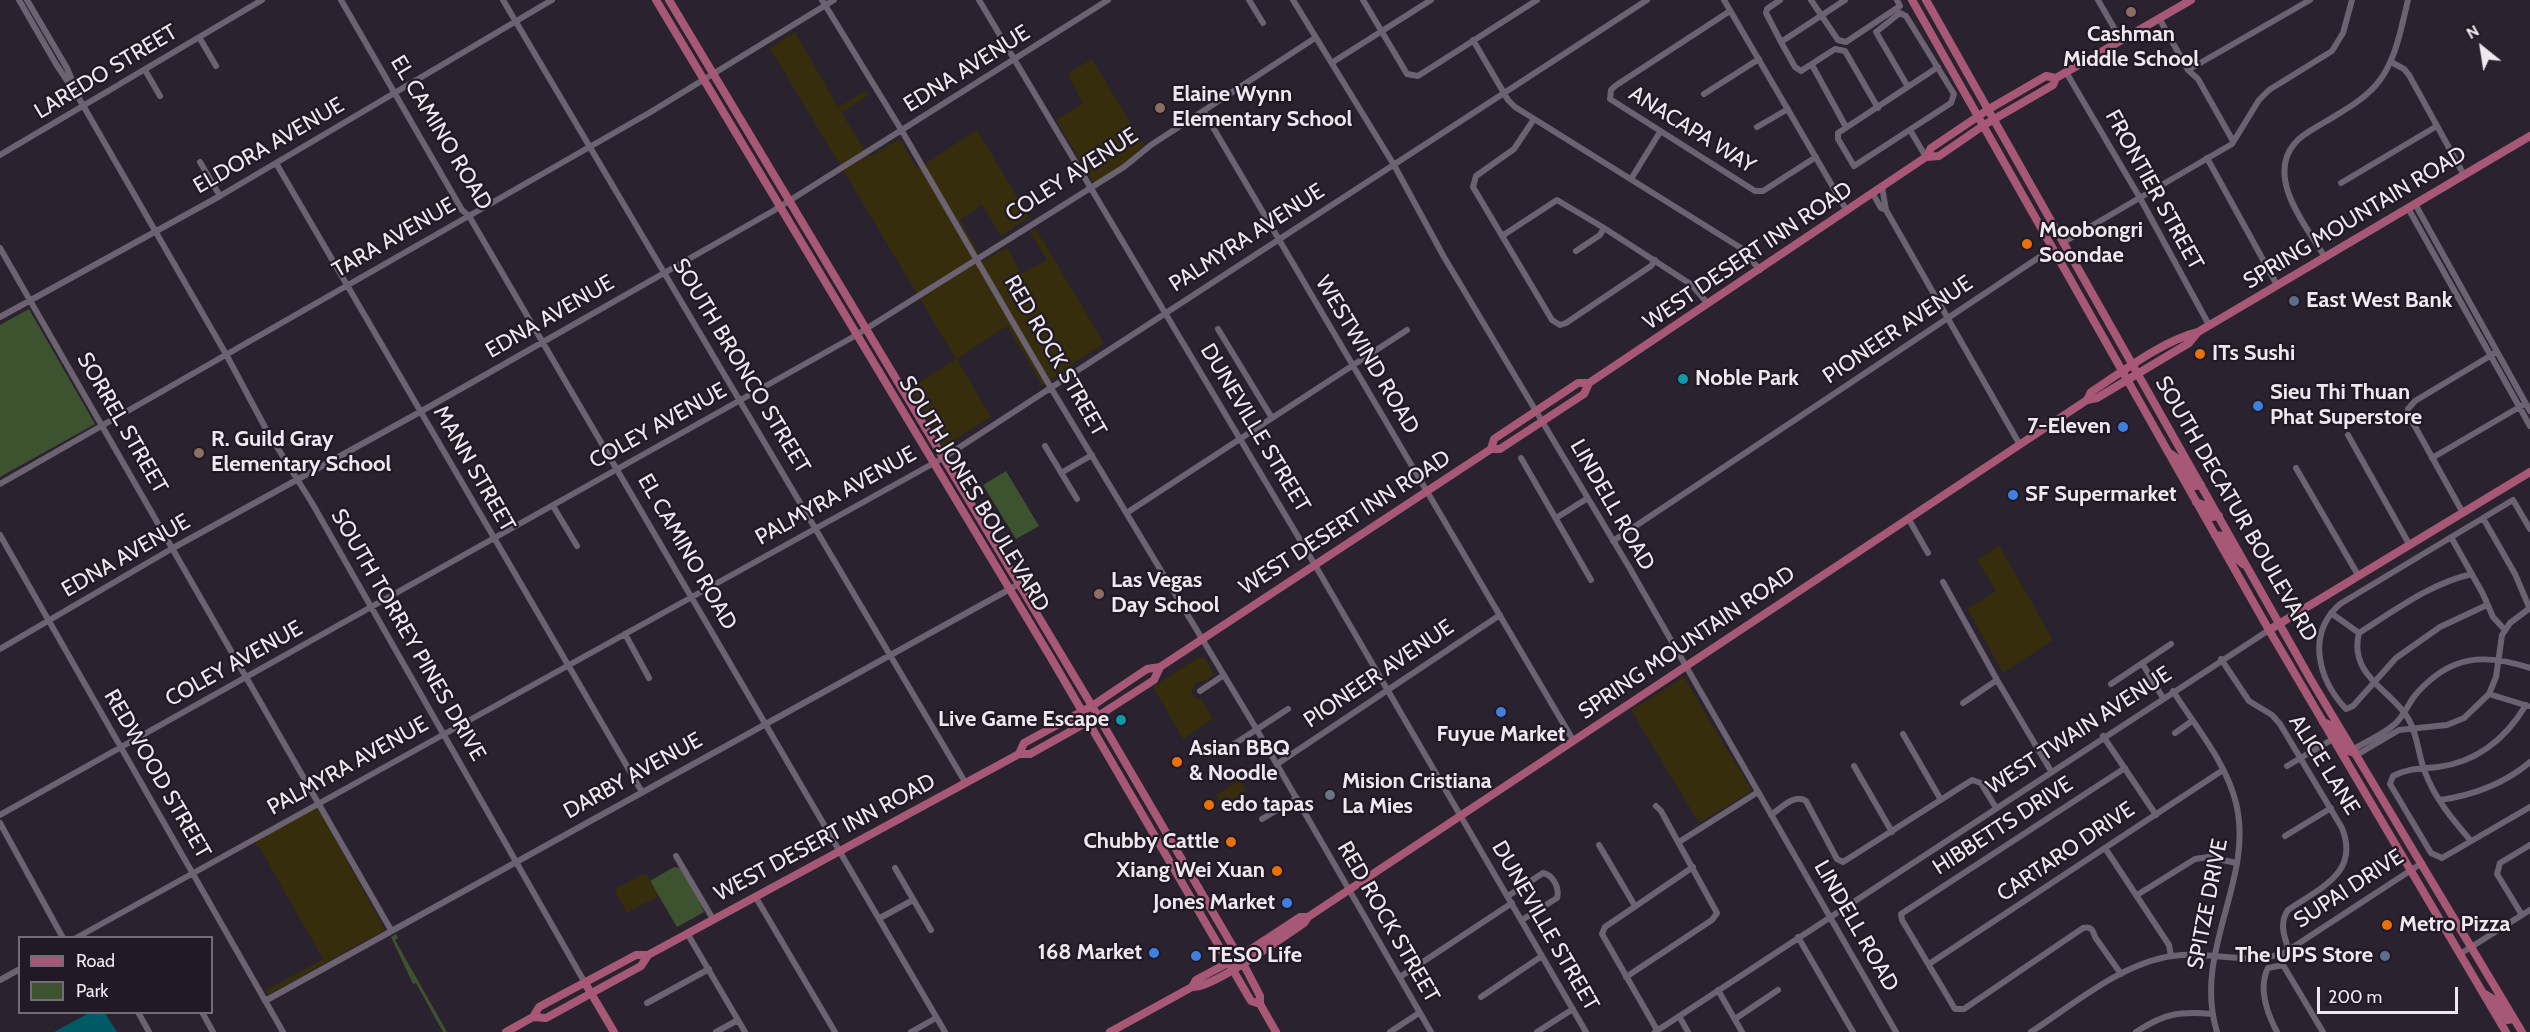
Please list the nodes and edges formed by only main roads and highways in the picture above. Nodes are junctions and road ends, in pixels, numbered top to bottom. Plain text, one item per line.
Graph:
1 (656, 0) edge
2 (669, 0) edge
3 (1926, 0) edge
4 (2190, 0) edge
5 (1914, 4) edge
6 (1948, 39) junction
7 (2056, 78) junction
8 (1989, 109) junction
9 (1978, 116) junction
10 (1995, 119) junction
11 (1984, 125) junction
12 (2530, 136) edge
13 (1926, 157) junction
14 (2135, 369) junction
15 (2124, 376) junction
16 (1589, 383) junction
17 (1491, 449) junction
18 (2168, 452) junction
19 (2530, 472) edge
20 (2201, 485) junction
21 (2196, 502) junction
22 (2218, 516) junction
23 (2215, 535) junction
24 (2248, 568) junction
25 (2279, 624) junction
26 (2269, 630) junction
27 (1160, 668) junction
28 (1092, 706) junction
29 (1083, 711) junction
30 (1098, 717) junction
31 (1089, 722) junction
32 (2323, 722) junction
33 (2355, 753) junction
34 (1019, 754) junction
35 (1165, 831) junction
36 (1158, 839) junction
37 (648, 955) junction
38 (1240, 960) junction
39 (1231, 965) junction
40 (585, 983) junction
41 (591, 993) junction
42 (2483, 993) junction
43 (1260, 1004) junction
44 (533, 1017) junction
45 (2514, 1019) junction
46 (1113, 1031) edge
47 (506, 1032) edge
48 (614, 1032) edge
49 (1276, 1032) edge
50 (2506, 1032) edge
51 (2522, 1032) edge

1 - 29 main road, SOUTH JONES BOULEVARD
2 - 28 main road, SOUTH JONES BOULEVARD
3 - 6 main road, SOUTH DECATUR BOULEVARD
4 - 7 main road, WEST DESERT INN ROAD
5 - 6 main road
5 - 9 main road, SOUTH DECATUR BOULEVARD
6 - 8 main road, SOUTH DECATUR BOULEVARD
7 - 8 main road, WEST DESERT INN ROAD
7 - 10 main road, WEST DESERT INN ROAD
8 - 9 main road, WEST DESERT INN ROAD
8 - 10 main road, SOUTH DECATUR BOULEVARD
9 - 11 main road, SOUTH DECATUR BOULEVARD
9 - 13 main road, WEST DESERT INN ROAD
10 - 11 main road, WEST DESERT INN ROAD
10 - 14 main road, SOUTH DECATUR BOULEVARD
11 - 13 main road, WEST DESERT INN ROAD
11 - 15 main road, SOUTH DECATUR BOULEVARD
12 - 14 main road, SPRING MOUNTAIN ROAD
13 - 16 main road, WEST DESERT INN ROAD
14 - 15 main road, SPRING MOUNTAIN ROAD
14 - 20 main road, SOUTH DECATUR BOULEVARD
15 - 18 main road, SOUTH DECATUR BOULEVARD
15 - 38 main road, SPRING MOUNTAIN ROAD
16 - 17 main road, WEST DESERT INN ROAD
16 - 17 main road, WEST DESERT INN ROAD
17 - 27 main road, WEST DESERT INN ROAD
18 - 20 main road
18 - 21 main road, SOUTH DECATUR BOULEVARD
19 - 25 main road, WEST TWAIN AVENUE
20 - 22 main road, SOUTH DECATUR BOULEVARD
21 - 22 main road
21 - 23 main road, SOUTH DECATUR BOULEVARD
22 - 24 main road, SOUTH DECATUR BOULEVARD
23 - 24 main road
23 - 26 main road, SOUTH DECATUR BOULEVARD
24 - 25 main road, SOUTH DECATUR BOULEVARD
25 - 26 main road, WEST TWAIN AVENUE
25 - 33 main road, SOUTH DECATUR BOULEVARD
26 - 32 main road, SOUTH DECATUR BOULEVARD
27 - 28 main road, WEST DESERT INN ROAD
27 - 30 main road, WEST DESERT INN ROAD
28 - 29 main road, WEST DESERT INN ROAD
28 - 30 main road, SOUTH JONES BOULEVARD
29 - 31 main road, SOUTH JONES BOULEVARD
29 - 34 main road, WEST DESERT INN ROAD
30 - 31 main road, WEST DESERT INN ROAD
30 - 35 main road, SOUTH JONES BOULEVARD
31 - 34 main road, WEST DESERT INN ROAD
31 - 36 main road, SOUTH JONES BOULEVARD
32 - 33 main road
32 - 42 main road, SOUTH DECATUR BOULEVARD
33 - 45 main road, SOUTH DECATUR BOULEVARD
34 - 37 main road, WEST DESERT INN ROAD
35 - 36 main road
35 - 38 main road, SOUTH JONES BOULEVARD
36 - 39 main road, SOUTH JONES BOULEVARD
37 - 40 main road, WEST DESERT INN ROAD
37 - 41 main road, WEST DESERT INN ROAD
38 - 39 main road, SPRING MOUNTAIN ROAD
38 - 43 main road, SOUTH JONES BOULEVARD
39 - 43 main road, SOUTH JONES BOULEVARD
39 - 46 main road, SPRING MOUNTAIN ROAD
40 - 41 main road, SOUTH TORREY PINES DRIVE
40 - 44 main road, WEST DESERT INN ROAD
41 - 44 main road, WEST DESERT INN ROAD
41 - 48 main road, SOUTH TORREY PINES DRIVE
42 - 45 main road
42 - 50 main road, SOUTH DECATUR BOULEVARD
43 - 49 main road, SOUTH JONES BOULEVARD
44 - 47 main road, WEST DESERT INN ROAD
45 - 51 main road, SOUTH DECATUR BOULEVARD

